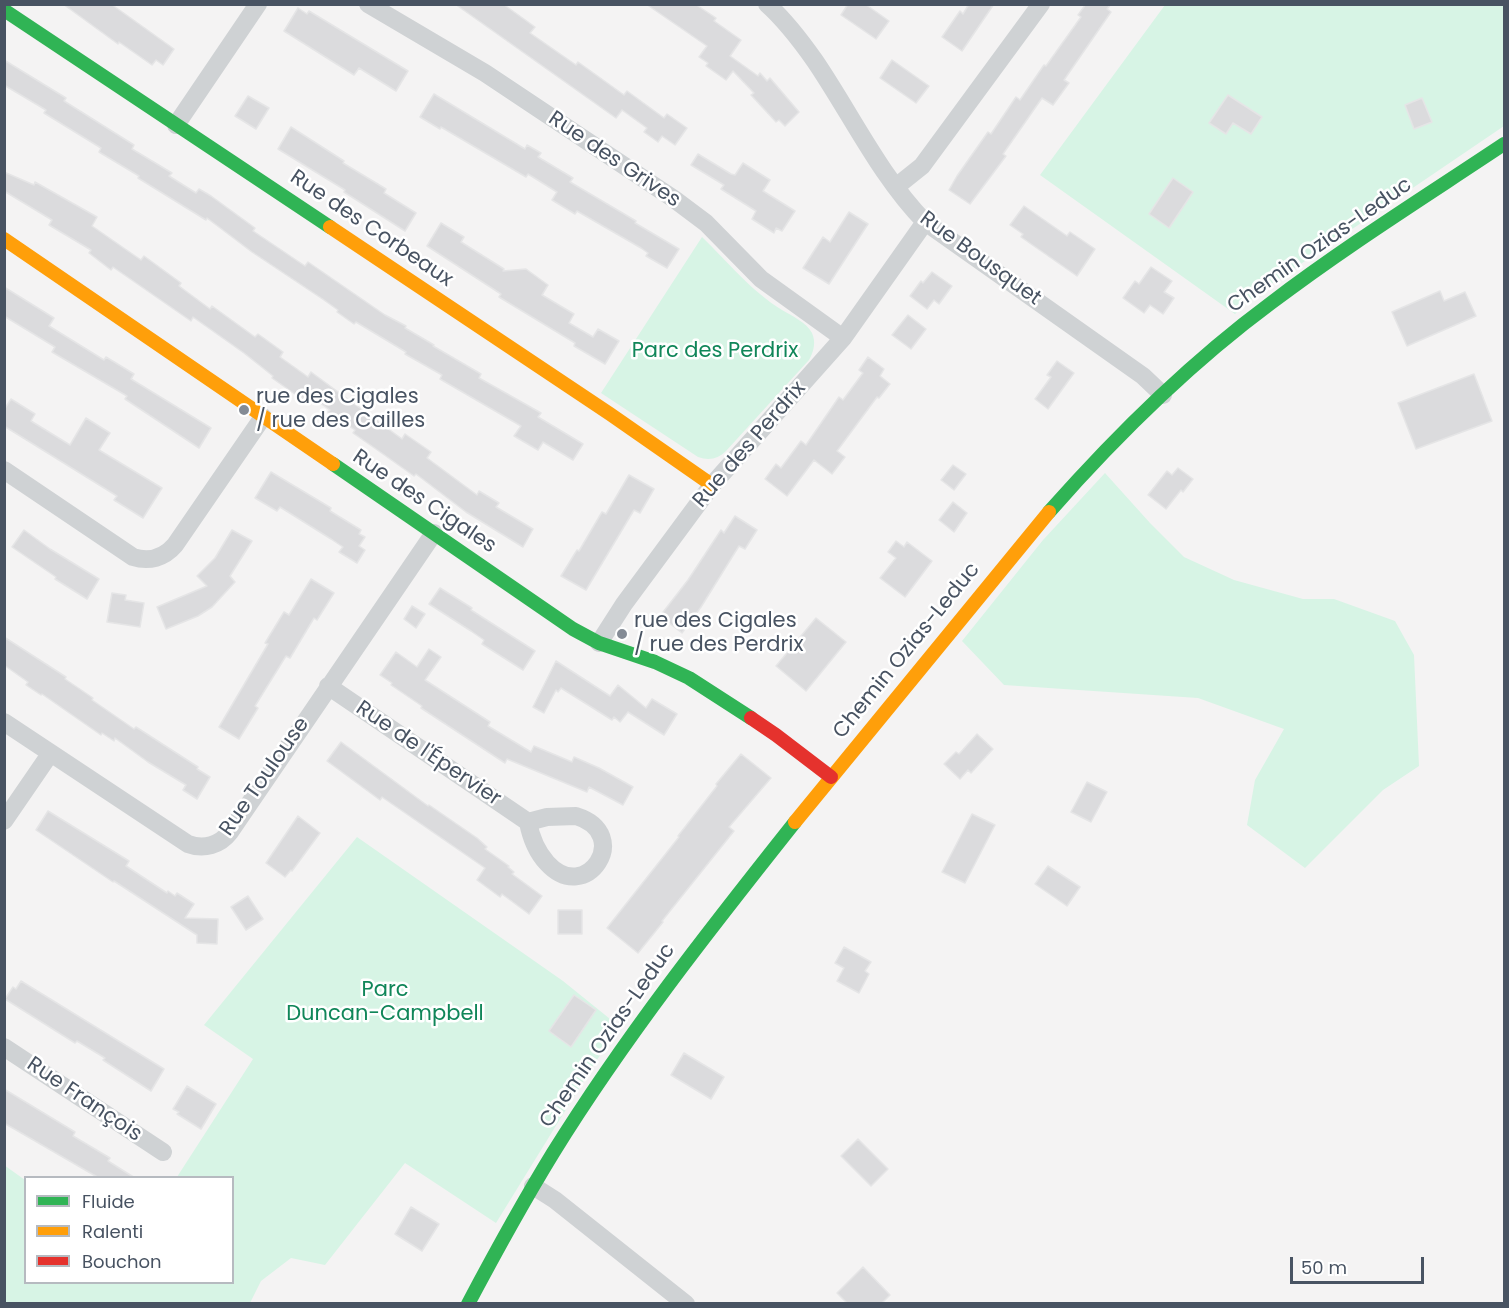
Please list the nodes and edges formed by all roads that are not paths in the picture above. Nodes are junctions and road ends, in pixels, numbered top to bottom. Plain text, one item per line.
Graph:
1 (258, 4) edge
2 (368, 4) edge
3 (767, 4) edge
4 (1041, 4) edge
5 (4, 10) edge
6 (176, 125) junction
7 (1504, 144) edge
8 (897, 186) junction
9 (925, 222) junction
10 (4, 239) edge
11 (843, 338) junction
12 (1163, 395) junction
13 (263, 417) junction
14 (4, 470) edge
15 (712, 485) junction
16 (434, 533) junction
17 (599, 643) junction
18 (328, 686) junction
19 (4, 722) edge
20 (50, 754) junction
21 (831, 777) junction
22 (4, 821) edge
23 (528, 822) dead end
24 (4, 1047) edge
25 (163, 1152) dead end
26 (533, 1186) junction
27 (468, 1304) edge
28 (686, 1304) edge

1 - 6 street
2 - 11 street, Rue des Grives
3 - 8 street, Rue Bousquet
4 - 8 street
5 - 6 street, Rue des Corbeaux
6 - 15 street, Rue des Corbeaux
7 - 12 street, Chemin Ozias-Leduc
8 - 9 street, Rue Bousquet
9 - 11 street, Rue des Perdrix
9 - 12 street, Rue Bousquet
10 - 13 street, Rue des Cigales
11 - 15 street, Rue des Perdrix
12 - 21 street, Chemin Ozias-Leduc
13 - 14 street
13 - 16 street, Rue des Cigales
15 - 17 street, Rue des Perdrix
16 - 17 street, Rue des Cigales
16 - 18 street, Rue Toulouse
17 - 21 street, Rue des Cigales
18 - 20 street, Rue Toulouse
18 - 23 street, Rue de l'Épervier
19 - 20 street, Rue Toulouse
20 - 22 street
21 - 26 street, Chemin Ozias-Leduc
24 - 25 street, Rue François
26 - 27 street, Chemin Ozias-Leduc
26 - 28 street

